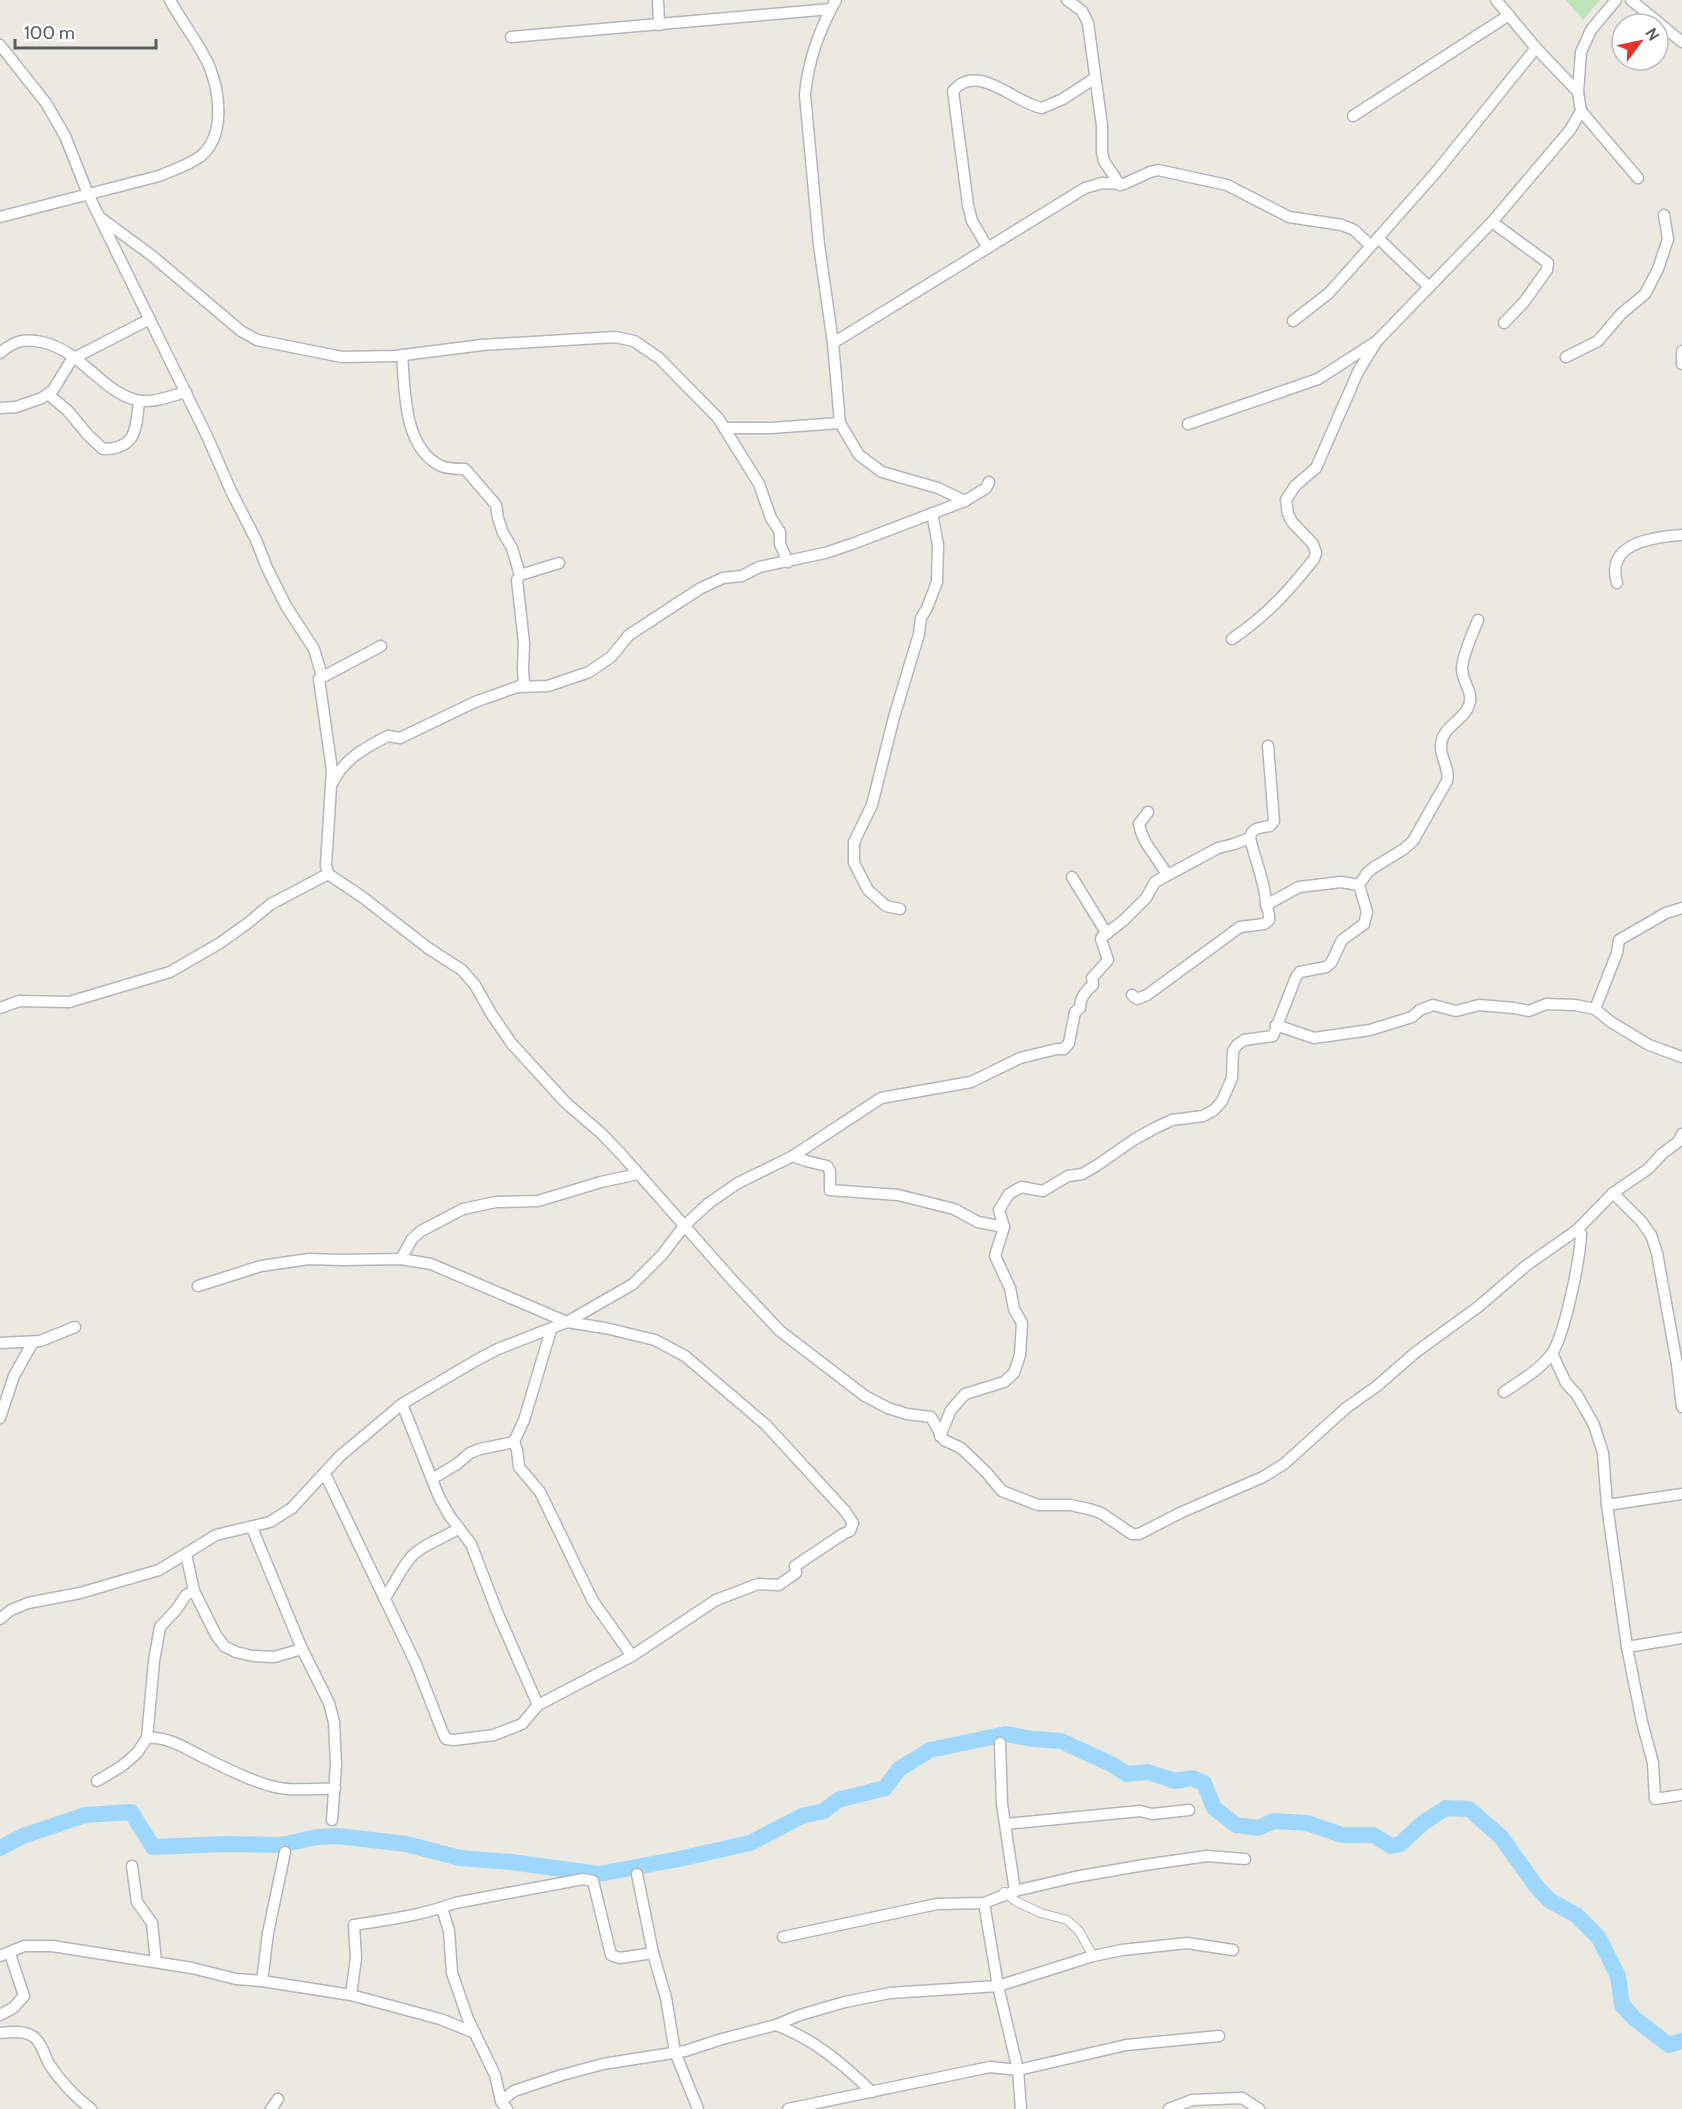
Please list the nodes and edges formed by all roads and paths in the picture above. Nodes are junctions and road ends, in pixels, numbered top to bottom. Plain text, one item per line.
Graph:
1 (170, 0) edge
2 (658, 0) edge
3 (792, 0) edge
4 (1067, 0) edge
5 (1496, 0) edge
6 (1616, 0) edge
7 (1631, 0) edge
8 (834, 4) edge
9 (792, 13) junction
10 (1509, 15) junction
11 (659, 25) junction
12 (511, 37) dead end
13 (1682, 42) edge
14 (0, 45) edge
15 (1536, 48) junction
16 (1095, 78) junction
17 (1578, 92) junction
18 (1581, 111) junction
19 (1353, 116) dead end
20 (1638, 177) dead end
21 (1120, 185) junction
22 (88, 194) junction
23 (1664, 215) dead end
24 (0, 217) edge
25 (102, 219) junction
26 (1492, 222) junction
27 (1374, 241) junction
28 (988, 248) junction
29 (1429, 288) junction
30 (150, 319) junction
31 (1293, 321) dead end
32 (1504, 323) dead end
33 (1377, 340) junction
34 (833, 343) junction
35 (1682, 351) edge
36 (0, 353) edge
37 (402, 355) junction
38 (75, 356) junction
39 (1566, 357) dead end
40 (1682, 364) edge
41 (186, 392) junction
42 (48, 394) junction
43 (139, 401) junction
44 (0, 408) edge
45 (840, 423) junction
46 (1188, 424) dead end
47 (725, 428) junction
48 (989, 482) dead end
49 (965, 501) junction
50 (932, 513) junction
51 (1682, 535) edge
52 (788, 561) junction
53 (559, 563) dead end
54 (520, 575) junction
55 (1617, 583) dead end
56 (1478, 620) dead end
57 (1232, 639) dead end
58 (381, 646) dead end
59 (322, 676) junction
60 (517, 687) junction
61 (1268, 746) dead end
62 (329, 791) junction
63 (1148, 812) dead end
64 (1250, 838) junction
65 (328, 874) junction
66 (1167, 874) junction
67 (1072, 877) dead end
68 (1359, 885) junction
69 (1266, 905) junction
70 (1682, 908) edge
71 (900, 909) dead end
72 (1107, 934) junction
73 (1132, 995) dead end
74 (0, 1008) edge
75 (1595, 1009) junction
76 (1276, 1025) junction
77 (1682, 1057) edge
78 (1682, 1134) edge
79 (793, 1156) junction
80 (638, 1174) junction
81 (1613, 1193) junction
82 (684, 1226) junction
83 (1004, 1227) junction
84 (1577, 1230) junction
85 (401, 1259) junction
86 (198, 1286) dead end
87 (567, 1322) junction
88 (75, 1327) dead end
89 (551, 1330) junction
90 (33, 1342) junction
91 (0, 1343) edge
92 (1552, 1353) junction
93 (1504, 1392) dead end
94 (402, 1404) junction
95 (1682, 1407) edge
96 (0, 1418) edge
97 (940, 1436) junction
98 (514, 1442) junction
99 (325, 1474) junction
100 (432, 1479) junction
101 (1682, 1494) edge
102 (1607, 1505) junction
103 (252, 1528) junction
104 (459, 1528) junction
105 (186, 1554) junction
106 (194, 1591) junction
107 (384, 1599) junction
108 (1, 1617) edge
109 (1682, 1638) edge
110 (1627, 1647) junction
111 (302, 1649) junction
112 (632, 1656) junction
113 (538, 1705) junction
114 (147, 1738) junction
115 (1000, 1743) dead end
116 (97, 1781) dead end
117 (335, 1789) junction
118 (1682, 1795) edge
119 (1189, 1810) dead end
120 (332, 1820) dead end
121 (1006, 1824) junction
122 (285, 1852) dead end
123 (1245, 1859) dead end
124 (132, 1866) dead end
125 (637, 1874) dead end
126 (1015, 1891) junction
127 (984, 1903) junction
128 (442, 1908) junction
129 (783, 1936) dead end
130 (1233, 1950) dead end
131 (653, 1953) junction
132 (5, 1955) edge
133 (1094, 1956) junction
134 (156, 1962) junction
135 (262, 1981) junction
136 (998, 1986) junction
137 (351, 1995) junction
138 (0, 2015) edge
139 (776, 2025) junction
140 (0, 2033) edge
141 (475, 2033) junction
142 (1219, 2036) dead end
143 (675, 2052) junction
144 (1017, 2070) junction
145 (872, 2092) junction
146 (278, 2099) dead end
147 (504, 2105) edge
148 (91, 2109) edge
149 (271, 2109) edge
150 (698, 2109) edge
151 (788, 2109) edge
152 (1021, 2109) edge
153 (1169, 2109) edge
154 (1259, 2109) edge

1 - 22 street
2 - 11 street
3 - 9 street
4 - 16 street
5 - 10 street
6 - 17 street
7 - 13 street
8 - 9 street
8 - 34 street
9 - 11 street
10 - 15 street
10 - 19 street
11 - 12 street
14 - 22 street
15 - 17 street
15 - 27 street
16 - 21 street
16 - 28 street
17 - 18 street
18 - 20 street
18 - 26 street
21 - 27 street
21 - 28 street
22 - 24 street
22 - 25 street
23 - 39 street
25 - 30 street
25 - 37 street
26 - 29 street
26 - 32 street
27 - 29 street
27 - 31 street
28 - 34 street
29 - 33 street
30 - 38 street
30 - 41 street
33 - 46 street
33 - 57 street
34 - 45 street
35 - 40 street
36 - 38 street
37 - 47 street
37 - 54 street
38 - 42 street
38 - 43 street
41 - 43 street
41 - 59 street
42 - 43 street
42 - 44 street
45 - 47 street
45 - 49 street
47 - 52 street
48 - 49 street
49 - 50 street
50 - 52 street
50 - 71 street
51 - 55 street
52 - 60 street
53 - 54 street
54 - 60 street
56 - 68 street
58 - 59 street
59 - 62 street
60 - 62 street
61 - 64 street
62 - 65 street
63 - 66 street
64 - 66 street
64 - 69 street
65 - 74 street
65 - 80 street
66 - 72 street
67 - 72 street
68 - 69 street
68 - 76 street
69 - 73 street
70 - 75 street
72 - 79 street
75 - 76 street
75 - 77 street
76 - 83 street
78 - 81 street
79 - 82 street
79 - 83 street
80 - 82 street
80 - 85 street
81 - 84 street
81 - 95 street
82 - 87 street
82 - 97 street
83 - 97 street
84 - 92 street
84 - 97 street
85 - 86 street
85 - 87 street
87 - 89 street
87 - 112 street
88 - 90 street
89 - 94 street
89 - 98 street
90 - 91 street
90 - 96 street
92 - 93 street
92 - 102 street
94 - 99 street
94 - 100 street
98 - 100 street
98 - 112 street
99 - 103 street
99 - 107 street
100 - 104 street
101 - 102 street
102 - 110 street
103 - 105 street
103 - 111 street
104 - 107 street
104 - 113 street
105 - 106 street
105 - 108 street
106 - 111 street
106 - 114 street
107 - 113 street
109 - 110 street
110 - 118 street
111 - 117 street
112 - 113 street
114 - 116 street
114 - 117 street
115 - 121 street
117 - 120 street
119 - 121 street
121 - 126 street
122 - 135 street
123 - 126 street
124 - 134 street
125 - 131 street
126 - 127 street
127 - 129 street
127 - 133 street
127 - 136 street
128 - 131 street
128 - 137 street
128 - 141 street
130 - 133 street
131 - 143 street
132 - 134 street
132 - 138 street
133 - 136 street
134 - 135 street
135 - 137 street
136 - 139 street
136 - 144 street
137 - 141 street
139 - 143 street
139 - 145 street
140 - 148 street
141 - 147 street
142 - 144 street
143 - 147 street
143 - 150 street
144 - 145 street
144 - 152 street
145 - 151 street
146 - 149 street
153 - 154 street

